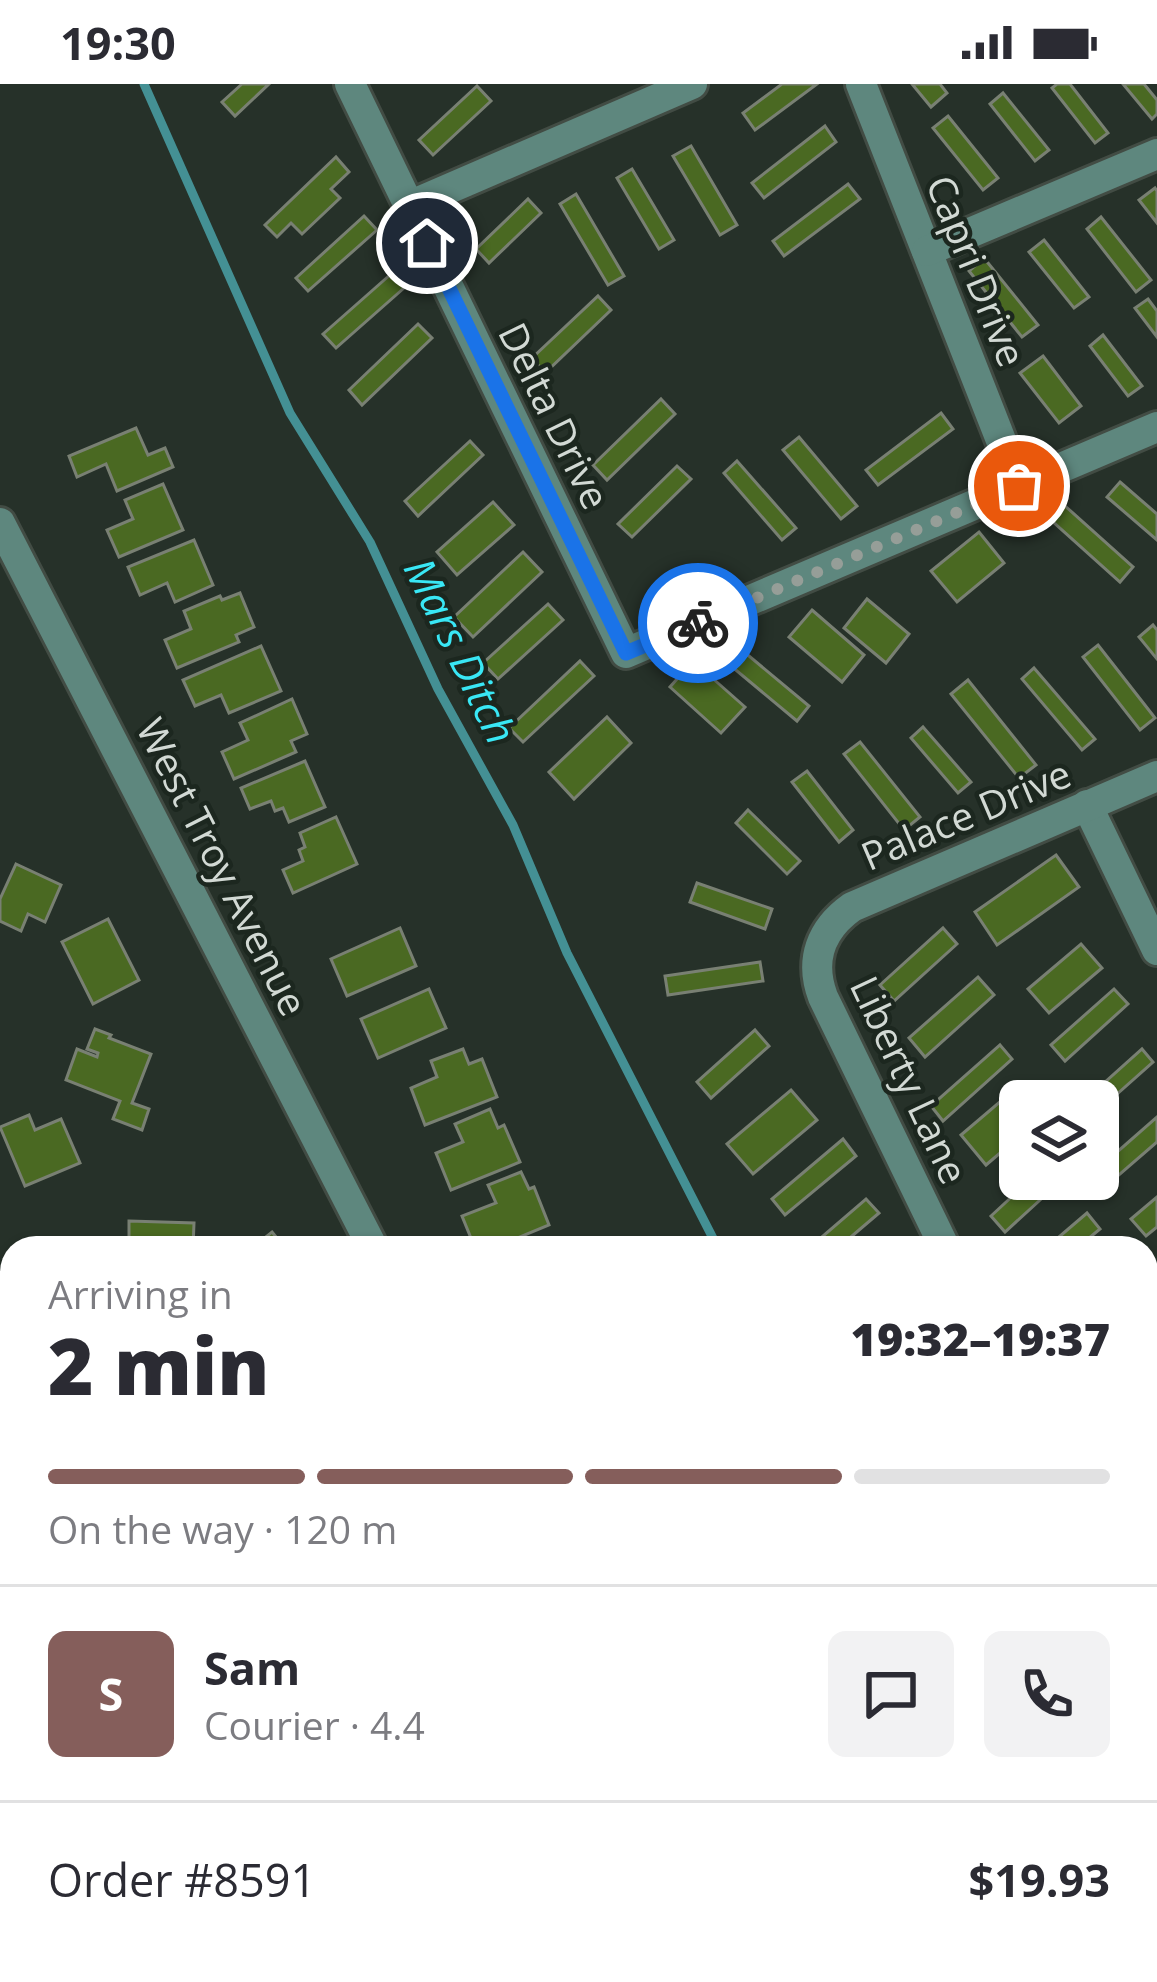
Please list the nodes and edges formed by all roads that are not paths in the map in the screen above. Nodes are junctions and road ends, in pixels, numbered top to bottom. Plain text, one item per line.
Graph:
1 (350, 84) edge
2 (692, 84) edge
3 (861, 84) edge
4 (1157, 154) edge
5 (410, 206) junction
6 (927, 251) junction
7 (1157, 427) edge
8 (1019, 486) junction
9 (0, 523) edge
10 (12, 574) edge
11 (1157, 776) edge
12 (1088, 806) junction
13 (820, 943) joint
14 (1157, 950) edge
15 (367, 1236) edge
16 (939, 1236) edge

1 - 5 street, Delta Drive
2 - 5 street
3 - 6 street, Capri Drive
4 - 6 street
5 - 8 street, Delta Drive
6 - 8 street, Capri Drive
7 - 8 street
9 - 10 street, West Troy Avenue
10 - 15 street, West Troy Avenue
11 - 12 street, Palace Drive
12 - 13 street, Palace Drive
12 - 14 street
13 - 16 street, Liberty Lane

